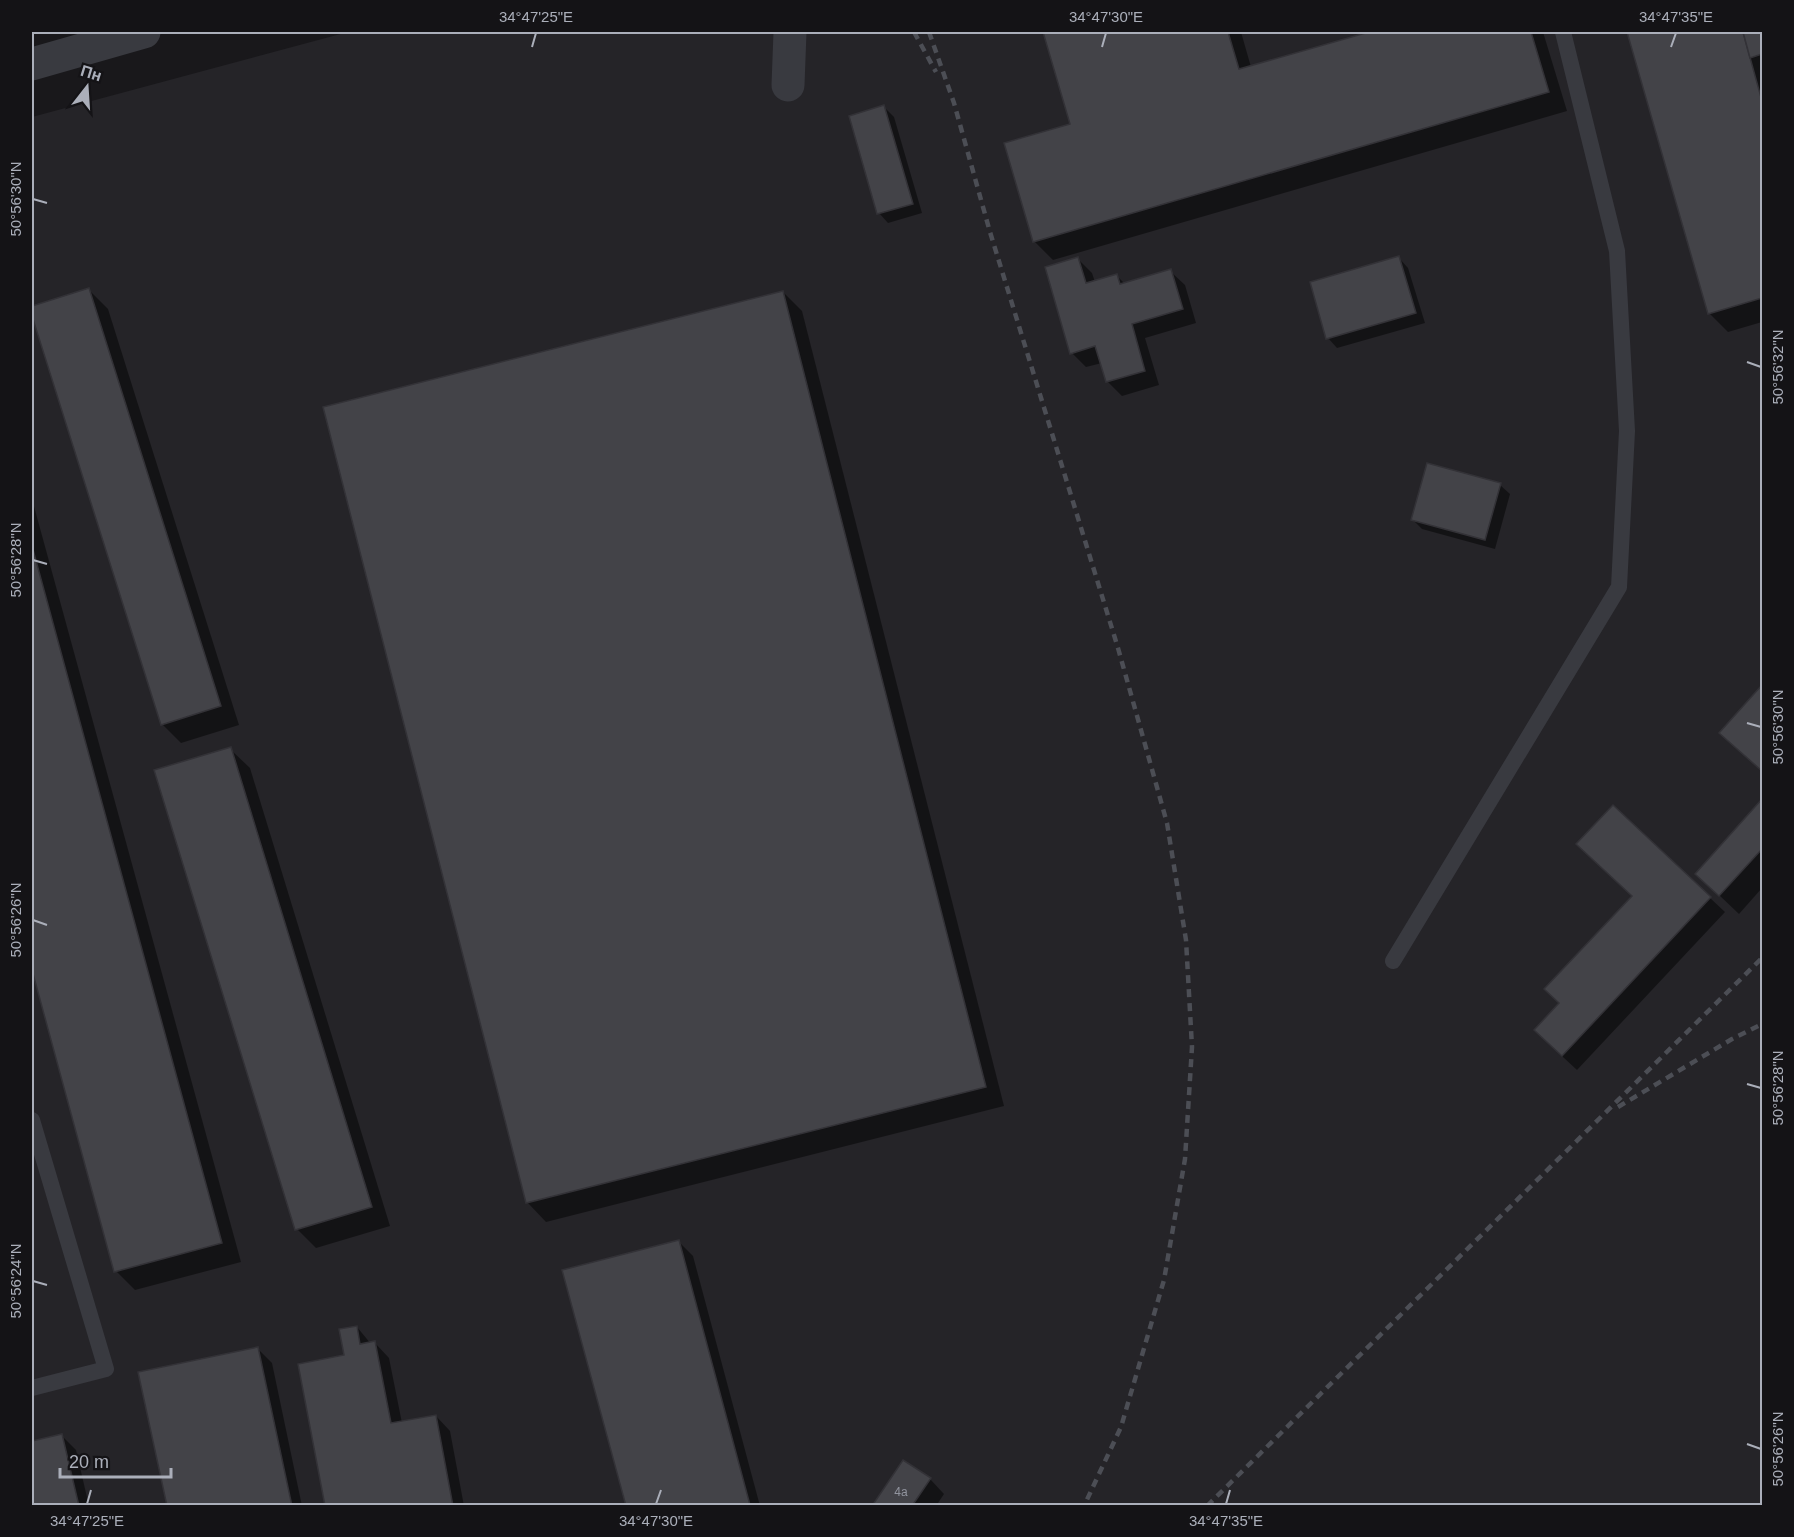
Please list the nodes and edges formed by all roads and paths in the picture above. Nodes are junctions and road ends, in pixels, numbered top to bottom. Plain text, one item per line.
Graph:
1 (144, 32) edge
2 (790, 32) edge
3 (1563, 32) edge
4 (32, 64) edge
5 (788, 85) dead end
6 (1393, 961) dead end
7 (32, 1120) edge
8 (32, 1388) edge

1 - 4 street
2 - 5 street
3 - 6 lane
7 - 8 lane

